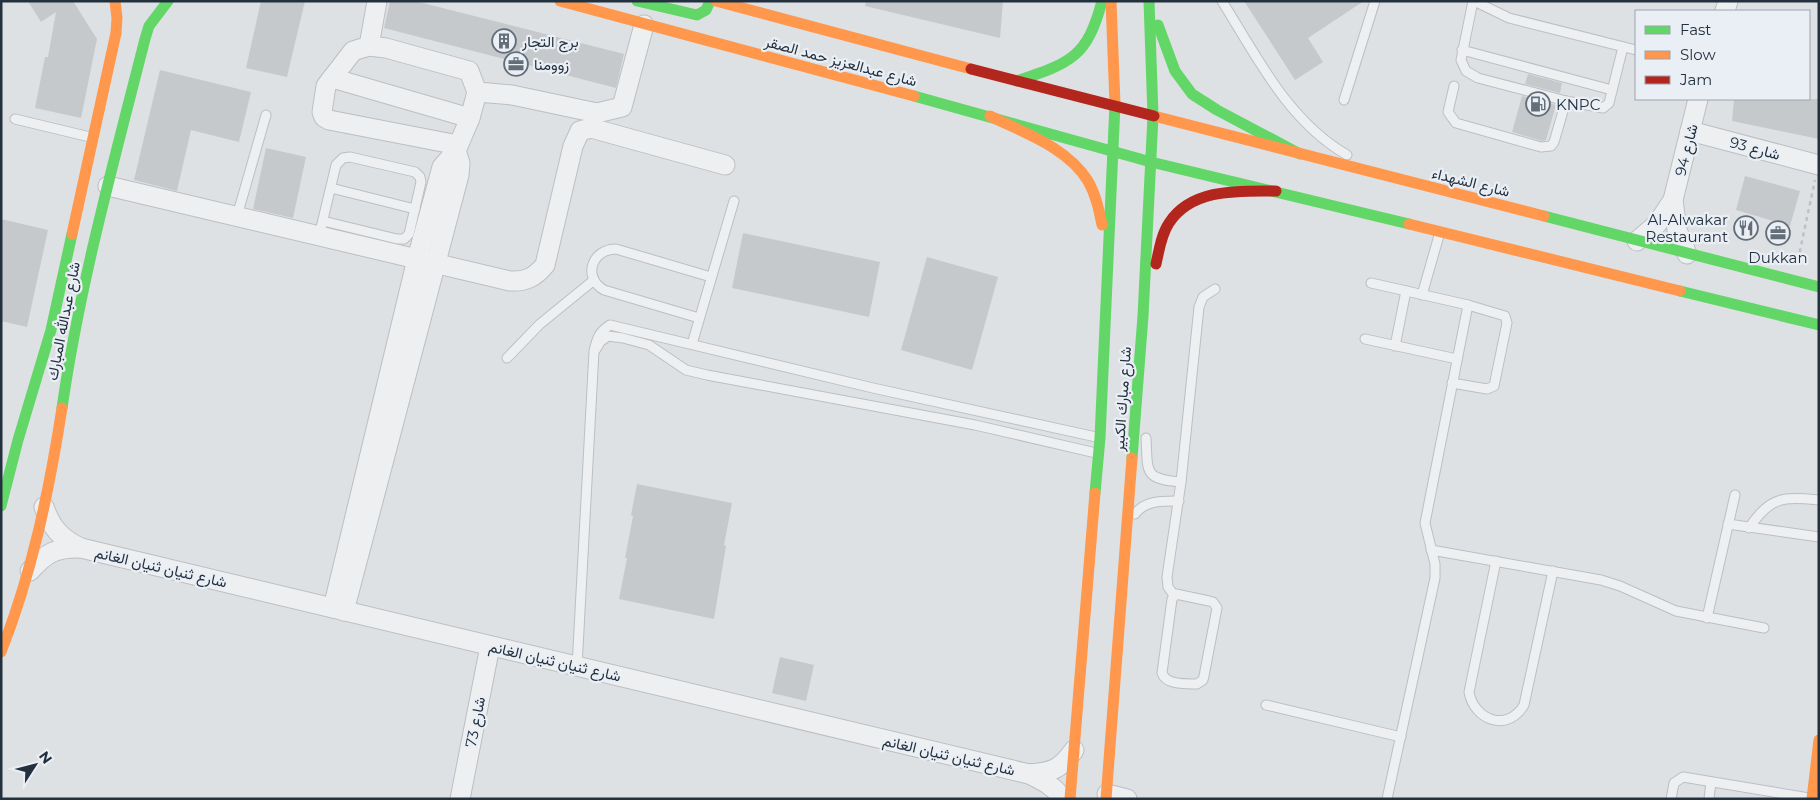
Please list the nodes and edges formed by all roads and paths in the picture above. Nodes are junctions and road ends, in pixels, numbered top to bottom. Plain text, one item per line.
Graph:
1 (115, 1) edge
2 (168, 1) edge
3 (377, 1) edge
4 (560, 1) edge
5 (638, 1) edge
6 (710, 1) edge
7 (716, 1) edge
8 (1102, 1) edge
9 (1112, 1) edge
10 (1150, 1) edge
11 (1222, 1) edge
12 (1375, 1) edge
13 (1473, 1) edge
14 (644, 25) junction
15 (369, 46) junction
16 (1623, 47) junction
17 (1462, 50) junction
18 (1635, 50) edge
19 (332, 78) junction
20 (1017, 81) junction
21 (1454, 86) dead end
22 (1612, 90) junction
23 (476, 92) junction
24 (1344, 100) dead end
25 (1698, 100) edge
26 (1566, 101) junction
27 (1115, 106) junction
28 (266, 115) dead end
29 (990, 116) junction
30 (1153, 116) junction
31 (470, 118) junction
32 (15, 119) dead end
33 (1690, 131) junction
34 (92, 137) junction
35 (457, 148) junction
36 (1114, 153) junction
37 (1300, 154) junction
38 (1151, 162) junction
39 (725, 165) dead end
40 (1818, 165) edge
41 (1382, 175) junction
42 (108, 186) junction
43 (331, 188) junction
44 (1276, 191) junction
45 (1673, 200) junction
46 (734, 201) dead end
47 (415, 209) junction
48 (237, 216) junction
49 (321, 228) junction
50 (1440, 232) junction
51 (1637, 241) junction
52 (1688, 254) junction
53 (426, 261) junction
54 (1108, 266) junction
55 (711, 277) junction
56 (594, 280) junction
57 (1794, 281) junction
58 (1371, 283) dead end
59 (1819, 287) edge
60 (1215, 288) dead end
61 (1406, 291) junction
62 (1422, 295) junction
63 (1468, 305) junction
64 (1143, 316) junction
65 (699, 318) junction
66 (1819, 325) edge
67 (1365, 339) dead end
68 (692, 344) junction
69 (1395, 346) junction
70 (594, 351) junction
71 (507, 358) dead end
72 (1457, 359) junction
73 (1452, 383) junction
74 (1136, 411) junction
75 (24, 418) junction
76 (59, 427) junction
77 (1100, 438) junction
78 (1098, 454) junction
79 (1181, 482) junction
80 (1735, 495) dead end
81 (1819, 500) edge
82 (1179, 501) junction
83 (1, 506) edge
84 (44, 507) junction
85 (1728, 524) junction
86 (1749, 528) junction
87 (1126, 533) junction
88 (1819, 537) edge
89 (81, 548) junction
90 (1431, 550) junction
91 (1496, 561) junction
92 (1553, 571) junction
93 (28, 573) junction
94 (1174, 595) junction
95 (339, 610) junction
96 (16, 617) junction
97 (1707, 618) junction
98 (1, 624) edge
99 (1764, 628) dead end
100 (490, 646) junction
101 (1, 652) edge
102 (577, 667) junction
103 (1266, 704) dead end
104 (1400, 737) junction
105 (1819, 740) edge
106 (1074, 750) junction
107 (1029, 774) junction
108 (1711, 782) junction
109 (1106, 796) edge
110 (460, 799) edge
111 (1063, 799) edge
112 (1070, 799) edge
113 (1126, 799) edge
114 (1387, 799) edge
115 (1671, 799) edge
116 (1709, 799) edge
117 (1812, 799) edge

1 - 34 main road, شارع عبدالله المبارك
2 - 42 main road, شارع عبدالله المبارك
3 - 15 street
4 - 14 main road, شارع عبدالعزيز حمد الصقر
5 - 6 main road
7 - 20 main road, شارع عبدالعزيز حمد الصقر
8 - 20 main road
9 - 27 main road, شارع مبارك الكبير
10 - 30 main road, شارع مبارك الكبير
10 - 37 main road
11 - 41 lane
12 - 24 lane
13 - 16 lane
13 - 17 lane
14 - 23 street
14 - 29 main road, شارع عبدالعزيز حمد الصقر
15 - 19 street
15 - 23 street
16 - 18 lane
16 - 22 lane
17 - 22 lane
17 - 26 lane
19 - 31 street
19 - 35 street
20 - 27 main road, شارع عبدالعزيز حمد الصقر
21 - 26 lane
22 - 26 lane
23 - 31 street
25 - 33 street, شارع 94
27 - 30 main road, شارع الشهداء
27 - 36 main road, شارع مبارك الكبير
28 - 48 lane
29 - 36 main road, شارع عبدالعزيز حمد الصقر
29 - 54 main road
30 - 37 main road, شارع الشهداء
30 - 38 main road, شارع مبارك الكبير
31 - 35 street
32 - 34 lane
33 - 40 street, شارع 93
33 - 45 street, شارع 94
34 - 75 main road, شارع عبدالله المبارك
35 - 53 street
36 - 38 main road
36 - 54 main road, شارع مبارك الكبير
37 - 41 main road, شارع الشهداء
38 - 44 main road
38 - 64 main road, شارع مبارك الكبير
39 - 53 street
40 - 57 path
41 - 51 main road, شارع الشهداء
42 - 48 street
42 - 76 main road, شارع عبدالله المبارك
43 - 47 lane
43 - 47 lane
43 - 49 lane
44 - 50 main road
44 - 64 main road
45 - 51 street, شارع 94
45 - 52 street, شارع 94
46 - 55 lane
47 - 49 lane
48 - 49 street
49 - 53 street
50 - 62 lane
50 - 66 main road
51 - 52 main road, شارع الشهداء
52 - 57 main road, شارع الشهداء
53 - 95 street
54 - 77 main road, شارع مبارك الكبير
55 - 56 lane
55 - 65 lane
56 - 65 lane
56 - 71 lane
57 - 59 main road, شارع الشهداء
58 - 61 lane
60 - 79 lane
61 - 62 lane
61 - 69 lane
62 - 63 lane
63 - 72 lane
63 - 73 lane
64 - 74 main road, شارع مبارك الكبير
65 - 68 lane
67 - 69 lane
68 - 70 lane
68 - 77 lane
69 - 72 lane
70 - 78 lane
70 - 102 lane
72 - 73 lane
73 - 90 lane
74 - 79 lane
74 - 87 main road, شارع مبارك الكبير
75 - 76 main road
75 - 83 main road, شارع عبدالله المبارك
76 - 84 main road, شارع عبدالله المبارك
77 - 78 main road, شارع مبارك الكبير
78 - 106 main road, شارع مبارك الكبير
79 - 82 lane
80 - 85 lane
81 - 86 lane
82 - 87 lane
82 - 94 lane
84 - 89 street
84 - 93 main road, شارع عبدالله المبارك
85 - 86 lane
85 - 97 lane
86 - 88 lane
87 - 109 main road, شارع مبارك الكبير
89 - 93 street
89 - 95 street, شارع ثنيان ثنيان الغانم
90 - 91 lane
90 - 104 lane
91 - 92 lane
91 - 92 lane
92 - 97 lane
93 - 96 main road, شارع عبدالله المبارك
94 - 94 lane
95 - 100 street, شارع ثنيان ثنيان الغانم
96 - 98 main road
96 - 101 main road, شارع عبدالله المبارك
97 - 99 lane
100 - 102 street, شارع ثنيان ثنيان الغانم
100 - 110 street, شارع 73
102 - 107 street, شارع ثنيان ثنيان الغانم
103 - 104 lane
104 - 114 lane
105 - 117 main road
106 - 107 street
106 - 112 main road, شارع مبارك الكبير
107 - 111 street
108 - 115 lane
108 - 116 lane
108 - 117 lane
109 - 113 street

